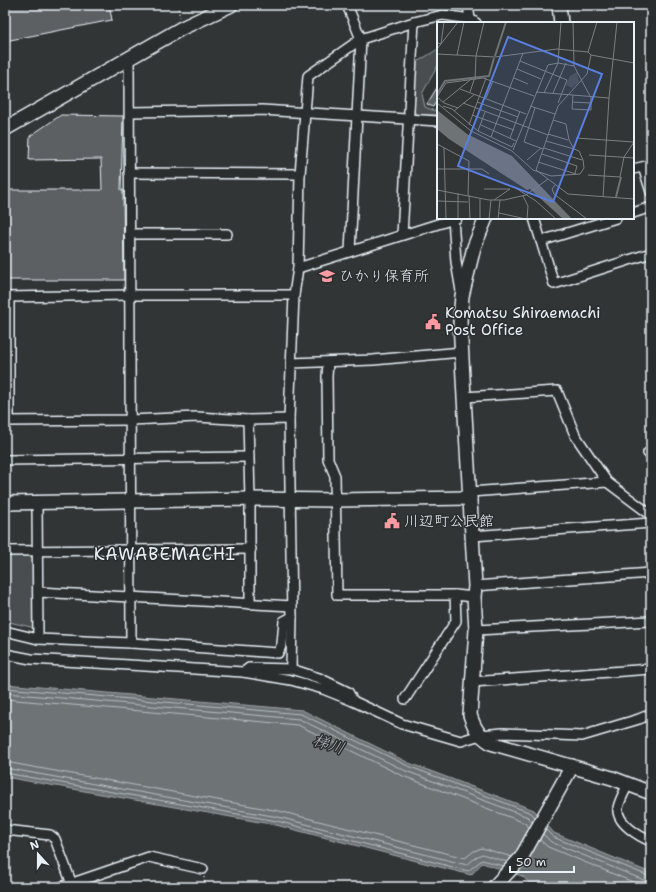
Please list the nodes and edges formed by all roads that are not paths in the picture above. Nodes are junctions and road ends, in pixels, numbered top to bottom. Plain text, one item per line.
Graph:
1 (231, 5) edge
2 (347, 5) edge
3 (468, 5) edge
4 (559, 5) edge
5 (473, 21) edge
6 (414, 22) junction
7 (561, 22) edge
8 (361, 39) junction
9 (129, 60) junction
10 (130, 112) junction
11 (304, 113) junction
12 (356, 116) junction
13 (408, 119) junction
14 (437, 121) edge
15 (5, 129) edge
16 (647, 166) edge
17 (634, 169) edge
18 (129, 173) junction
19 (300, 174) junction
20 (651, 192) edge
21 (651, 207) edge
22 (634, 213) edge
23 (451, 219) edge
24 (454, 219) edge
25 (486, 219) edge
26 (534, 219) edge
27 (613, 219) edge
28 (129, 234) junction
29 (227, 234) dead end
30 (402, 235) junction
31 (541, 242) junction
32 (350, 251) junction
33 (651, 253) edge
34 (298, 268) junction
35 (130, 295) junction
36 (294, 295) junction
37 (462, 296) junction
38 (7, 297) edge
39 (462, 352) junction
40 (328, 362) junction
41 (291, 363) junction
42 (464, 397) junction
43 (290, 419) junction
44 (130, 420) junction
45 (248, 420) junction
46 (7, 421) edge
47 (248, 457) junction
48 (130, 459) junction
49 (5, 460) edge
50 (607, 482) junction
51 (470, 495) junction
52 (250, 499) junction
53 (290, 499) junction
54 (336, 500) junction
55 (37, 502) junction
56 (130, 502) junction
57 (5, 503) edge
58 (651, 516) edge
59 (651, 523) edge
60 (472, 536) junction
61 (251, 549) junction
62 (131, 550) junction
63 (5, 551) edge
64 (37, 551) junction
65 (651, 573) edge
66 (475, 591) junction
67 (38, 592) junction
68 (455, 594) junction
69 (131, 598) junction
70 (250, 604) junction
71 (292, 606) junction
72 (292, 617) junction
73 (651, 621) edge
74 (476, 630) junction
75 (5, 631) edge
76 (38, 639) junction
77 (131, 643) junction
78 (5, 654) edge
79 (291, 669) junction
80 (651, 669) edge
81 (242, 672) junction
82 (472, 682) junction
83 (404, 699) dead end
84 (353, 701) junction
85 (651, 714) edge
86 (480, 735) junction
87 (572, 766) junction
88 (628, 784) junction
89 (651, 792) edge
90 (5, 830) edge
91 (651, 841) edge
92 (203, 869) dead end
93 (72, 885) edge
94 (61, 887) edge
95 (494, 887) edge

1 - 9 street
2 - 8 street
3 - 5 street
4 - 7 street
5 - 6 street
6 - 8 street
6 - 13 street
8 - 11 street
8 - 12 street
9 - 10 street
9 - 15 street
10 - 11 street
10 - 18 street
11 - 12 street
11 - 19 street
12 - 13 street
12 - 32 street
13 - 14 street
13 - 30 street
16 - 17 street
16 - 20 street
18 - 19 street
18 - 28 street
19 - 34 street
21 - 22 street
23 - 30 street
24 - 37 street
25 - 37 street
26 - 31 street
27 - 31 street
28 - 29 street
28 - 35 street
30 - 32 street
31 - 33 street
32 - 34 street
34 - 36 street
35 - 36 street
35 - 38 street
35 - 44 street
36 - 41 street
37 - 39 street
38 - 46 street
39 - 40 street
39 - 42 street
40 - 41 street
40 - 54 street
41 - 43 street
42 - 50 street
42 - 51 street
43 - 45 street
43 - 53 street
44 - 45 street
44 - 46 street
44 - 48 street
45 - 47 street
47 - 48 street
47 - 52 street
48 - 49 street
48 - 56 street
50 - 51 street
50 - 58 street
51 - 54 street
51 - 60 street
52 - 53 street
52 - 56 street
52 - 61 street
53 - 54 street
53 - 71 street
54 - 68 street
55 - 56 street
55 - 57 street
55 - 64 street
56 - 62 street
59 - 60 street
60 - 66 street
61 - 62 street
61 - 70 street
62 - 64 street
62 - 69 street
63 - 64 street
64 - 67 street
65 - 66 street
66 - 68 street
66 - 74 street
67 - 69 street
67 - 76 street
68 - 83 street
69 - 70 street
69 - 77 street
70 - 71 street
71 - 72 street
72 - 77 street
72 - 79 street
73 - 74 street
74 - 82 street
75 - 76 street
76 - 77 street
78 - 81 street
79 - 81 street
79 - 84 street
80 - 82 street
81 - 84 street
82 - 86 street
84 - 86 street
85 - 86 street
86 - 87 street
87 - 88 street
87 - 95 street
88 - 89 street
88 - 91 street
90 - 93 street
92 - 93 street
93 - 94 street

